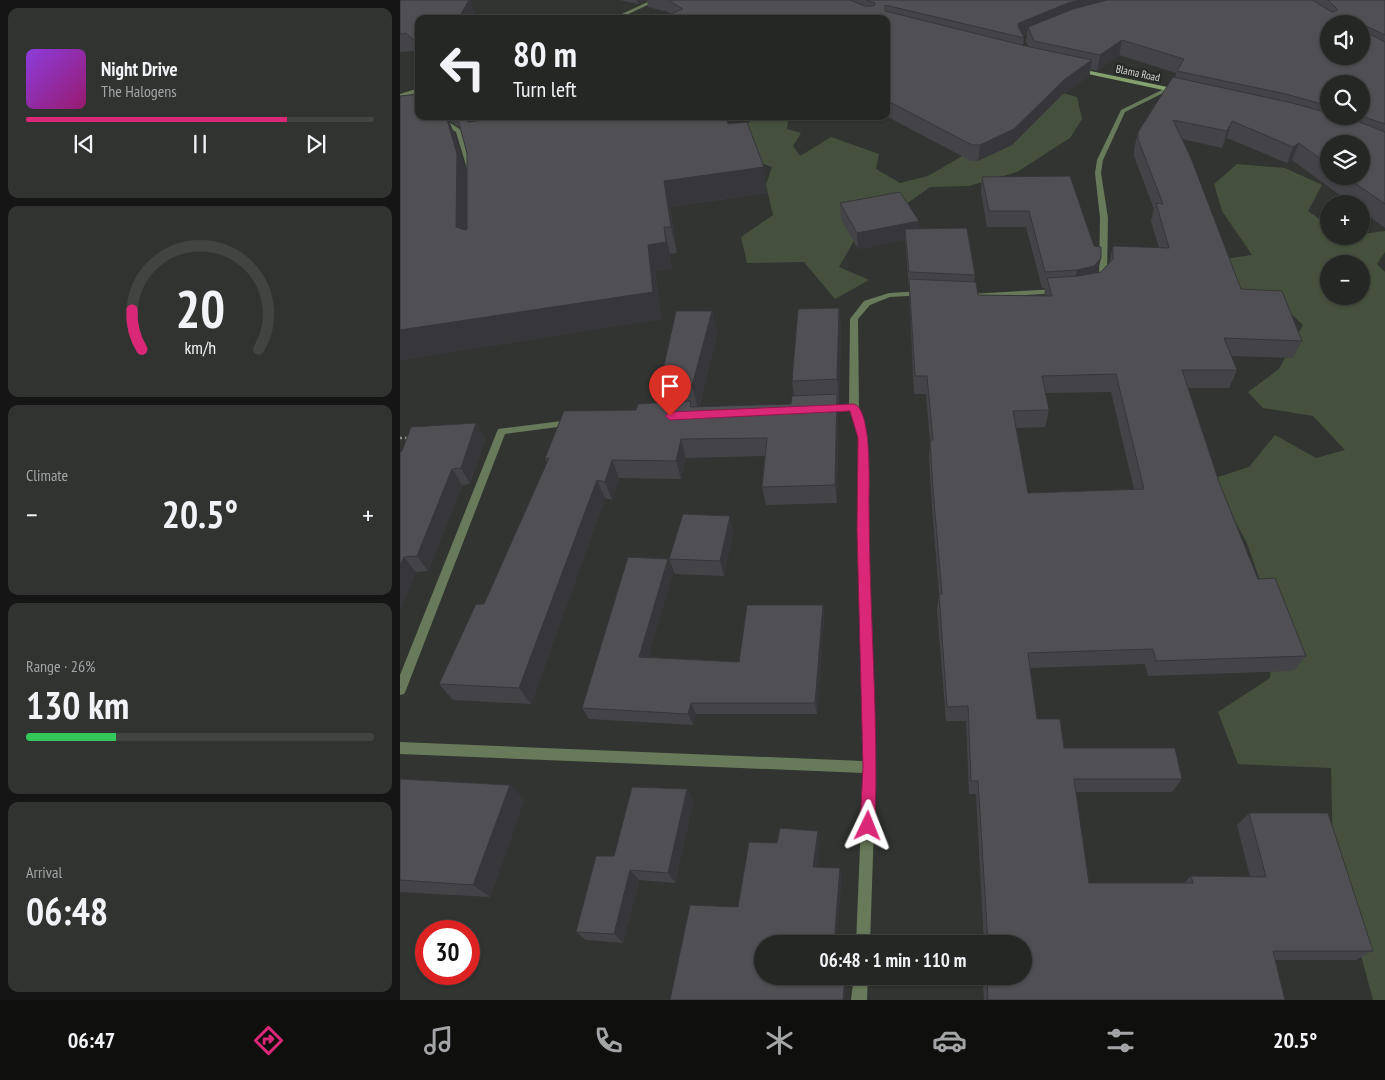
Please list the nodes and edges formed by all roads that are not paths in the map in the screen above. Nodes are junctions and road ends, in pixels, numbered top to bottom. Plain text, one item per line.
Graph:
1 (656, 0) edge
2 (622, 15) edge
3 (1067, 68) edge
4 (1168, 89) junction
5 (415, 92) edge
6 (1186, 93) edge
7 (402, 98) edge
8 (441, 120) edge
9 (473, 179) edge
10 (1087, 287) edge
11 (1065, 290) edge
12 (930, 293) edge
13 (958, 295) edge
14 (854, 407) junction
15 (816, 409) edge
16 (576, 423) edge
17 (400, 690) edge
18 (400, 748) edge
19 (870, 767) junction
20 (863, 935) edge
21 (860, 985) edge
22 (859, 1000) edge

1 - 2 street
3 - 4 street, Blama Road
4 - 6 street, Blama Road
4 - 10 street
5 - 7 street
8 - 9 street
11 - 13 street
12 - 14 street
14 - 15 street
14 - 19 street
16 - 17 street
18 - 19 street
19 - 20 street
21 - 22 street

